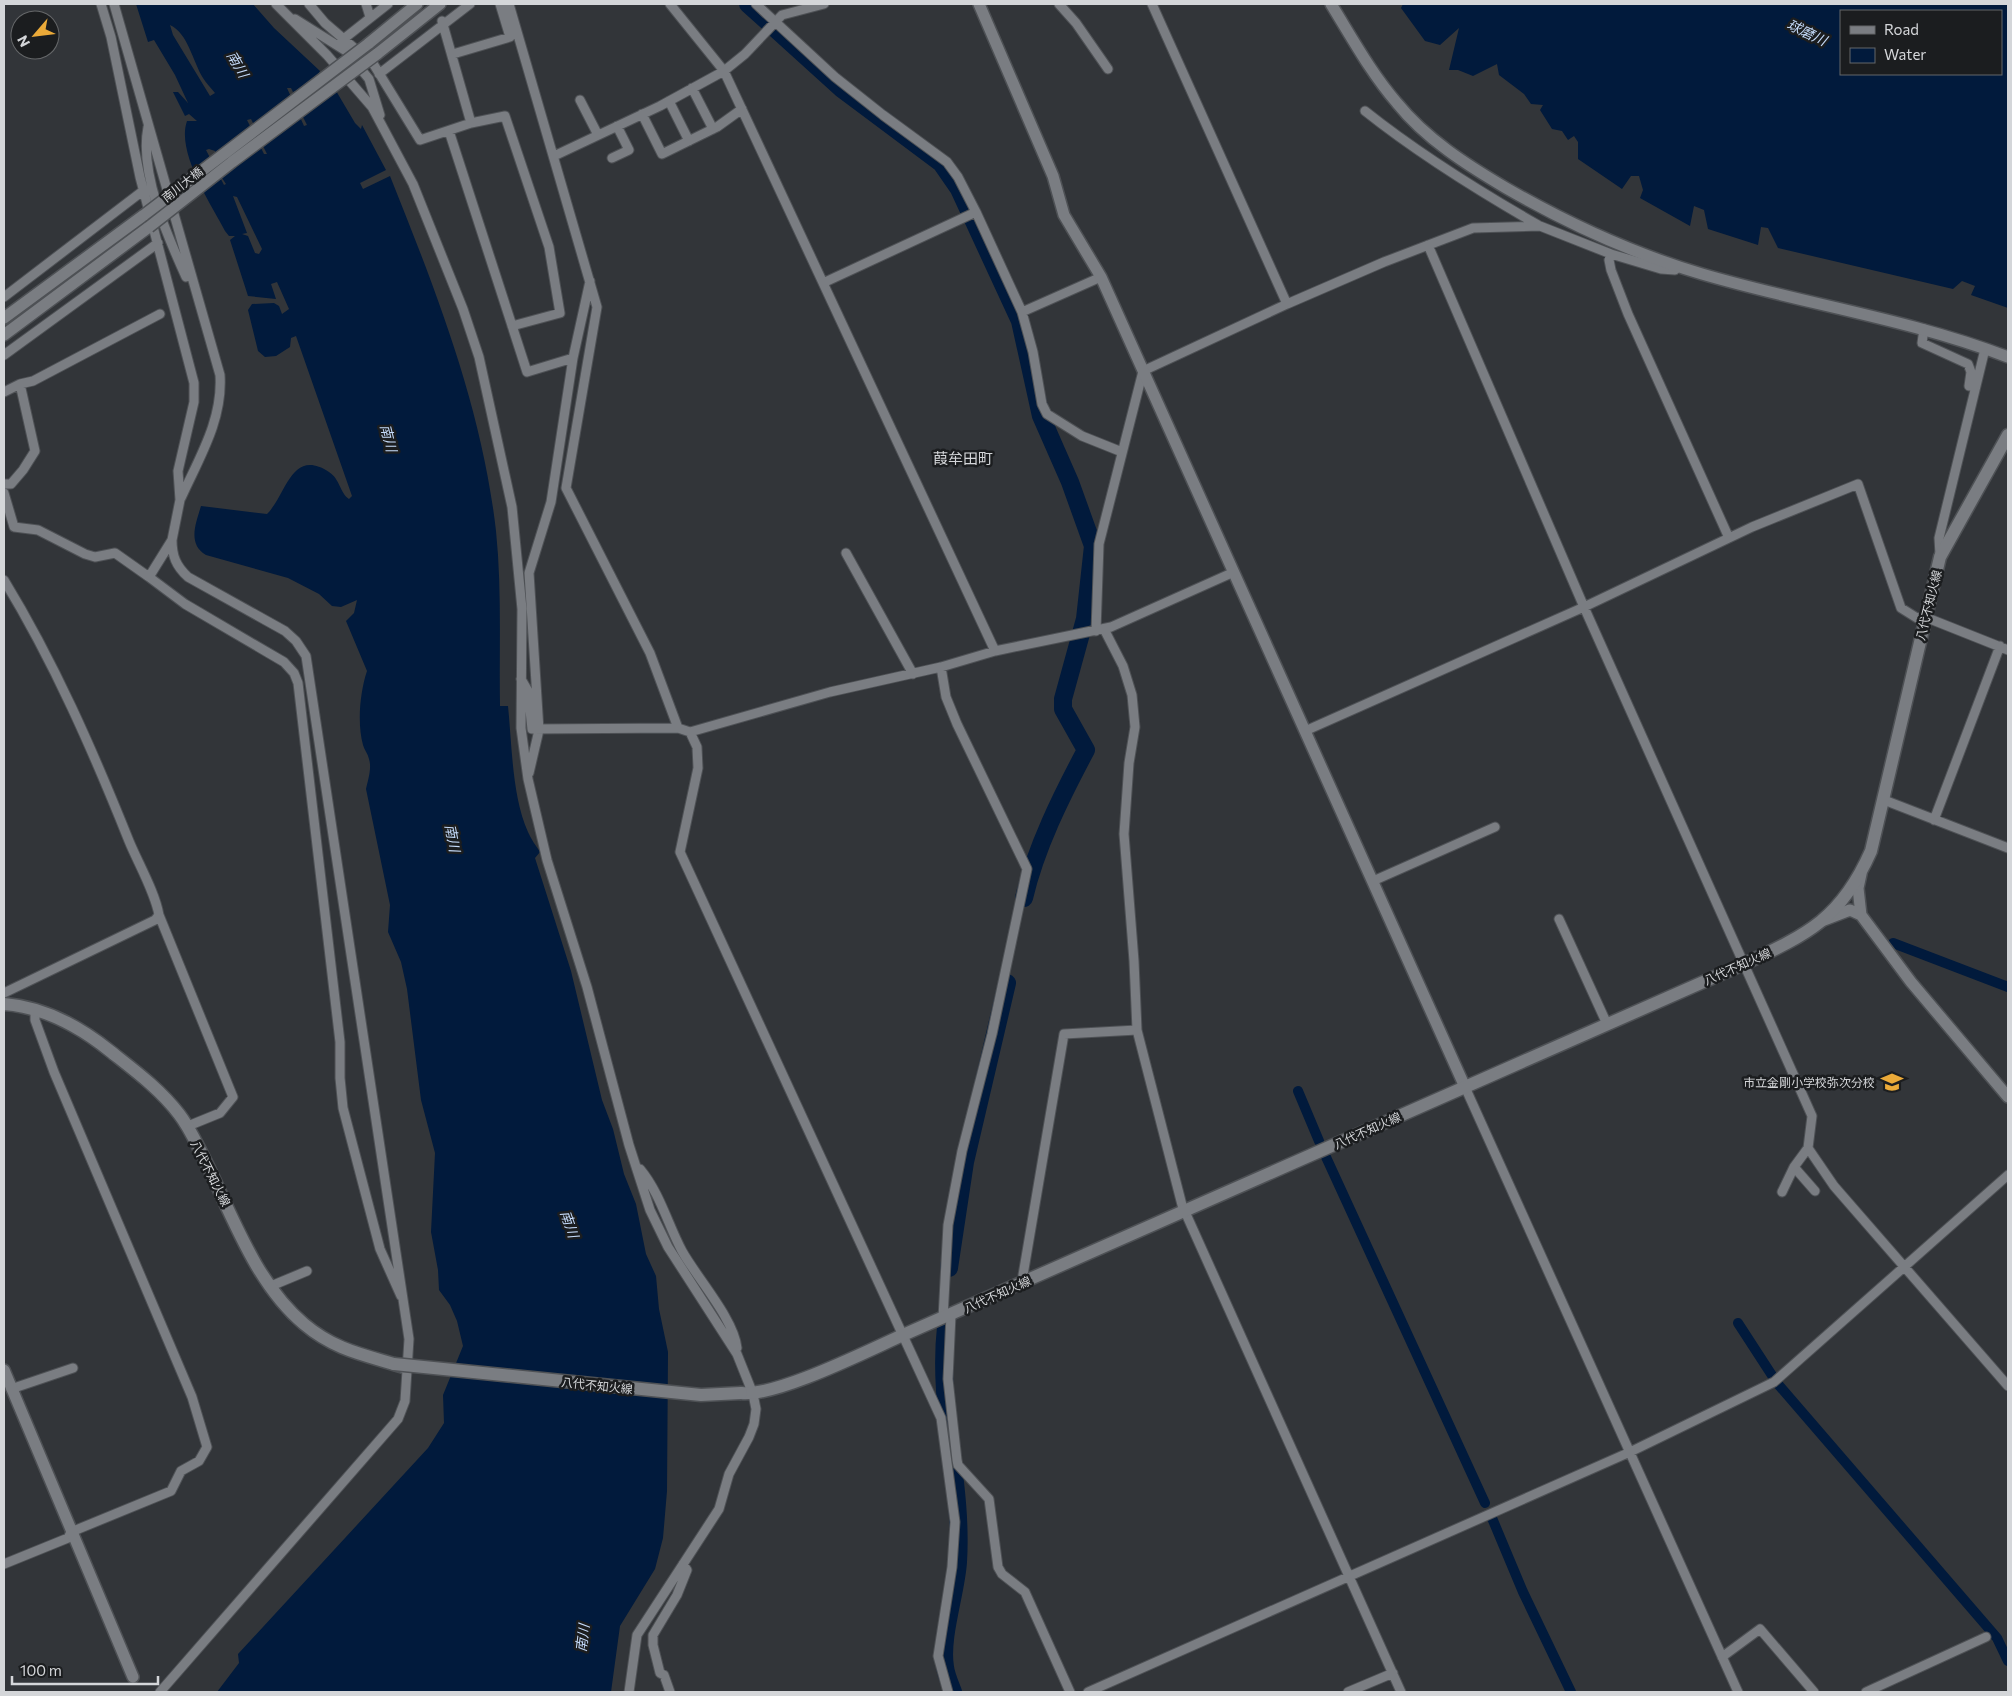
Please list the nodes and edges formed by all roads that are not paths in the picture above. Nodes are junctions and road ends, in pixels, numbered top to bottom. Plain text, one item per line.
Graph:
1 (101, 4) edge
2 (114, 4) edge
3 (276, 4) edge
4 (309, 4) edge
5 (366, 4) edge
6 (388, 4) edge
7 (417, 4) edge
8 (440, 4) edge
9 (470, 4) edge
10 (500, 4) edge
11 (509, 4) edge
12 (670, 4) edge
13 (756, 4) edge
14 (824, 4) edge
15 (979, 4) edge
16 (1059, 4) edge
17 (1152, 4) edge
18 (1331, 4) edge
19 (281, 7) edge
20 (370, 18) junction
21 (775, 22) junction
22 (442, 23) junction
23 (341, 42) junction
24 (453, 54) junction
25 (1108, 69) dead end
26 (724, 71) junction
27 (379, 74) junction
28 (692, 88) junction
29 (580, 100) dead end
30 (669, 101) junction
31 (742, 109) junction
32 (1365, 111) dead end
33 (642, 114) junction
34 (471, 123) junction
35 (617, 126) junction
36 (713, 129) junction
37 (385, 130) junction
38 (449, 131) junction
39 (598, 135) junction
40 (689, 140) junction
41 (554, 156) junction
42 (612, 158) dead end
43 (144, 190) junction
44 (976, 212) junction
45 (1540, 226) junction
46 (158, 243) junction
47 (1428, 245) junction
48 (1611, 254) junction
49 (1678, 266) junction
50 (1101, 277) junction
51 (590, 279) junction
52 (823, 283) junction
53 (4, 297) edge
54 (1287, 304) junction
55 (1022, 312) junction
56 (160, 314) dead end
57 (4, 318) edge
58 (512, 326) junction
59 (1924, 329) junction
60 (4, 335) edge
61 (1985, 348) junction
62 (4, 355) edge
63 (573, 358) junction
64 (2008, 358) edge
65 (1143, 371) junction
66 (20, 384) junction
67 (4, 392) edge
68 (2008, 435) edge
69 (1964, 436) junction
70 (2005, 450) edge
71 (1122, 452) junction
72 (4, 484) edge
73 (4, 493) edge
74 (180, 500) junction
75 (1729, 538) junction
76 (172, 540) junction
77 (846, 553) dead end
78 (1940, 557) junction
79 (1234, 572) junction
80 (149, 577) junction
81 (4, 580) edge
82 (1584, 607) junction
83 (1925, 618) junction
84 (1096, 631) junction
85 (2004, 648) edge
86 (995, 651) junction
87 (941, 667) junction
88 (913, 674) junction
89 (520, 678) junction
90 (678, 728) junction
91 (539, 730) junction
92 (1305, 731) junction
93 (690, 732) junction
94 (528, 779) junction
95 (1884, 800) junction
96 (1934, 820) junction
97 (1495, 827) dead end
98 (2008, 848) edge
99 (1861, 873) junction
100 (1372, 881) junction
101 (159, 915) junction
102 (1861, 915) junction
103 (1559, 919) dead end
104 (1824, 920) junction
105 (1744, 964) junction
106 (4, 993) edge
107 (4, 1004) edge
108 (35, 1010) junction
109 (1607, 1024) junction
110 (1137, 1030) junction
111 (1465, 1087) junction
112 (2008, 1097) edge
113 (188, 1126) junction
114 (1808, 1148) junction
115 (1794, 1168) junction
116 (2008, 1175) edge
117 (1815, 1191) dead end
118 (1782, 1192) dead end
119 (1185, 1212) junction
120 (1905, 1266) junction
121 (307, 1271) dead end
122 (1025, 1282) junction
123 (271, 1286) junction
124 (404, 1301) junction
125 (947, 1317) junction
126 (903, 1336) junction
127 (394, 1364) junction
128 (73, 1368) dead end
129 (407, 1368) junction
130 (4, 1370) edge
131 (2008, 1386) edge
132 (11, 1388) junction
133 (747, 1394) junction
134 (1630, 1452) junction
135 (71, 1532) junction
136 (4, 1564) edge
137 (683, 1564) junction
138 (1348, 1576) junction
139 (1986, 1637) dead end
140 (1722, 1657) junction
141 (1393, 1673) junction
142 (133, 1677) dead end
143 (160, 1692) edge
144 (630, 1692) edge
145 (670, 1692) edge
146 (948, 1692) edge
147 (1070, 1692) edge
148 (1088, 1692) edge
149 (1348, 1692) edge
150 (1402, 1692) edge
151 (1738, 1692) edge
152 (1814, 1692) edge
153 (1866, 1692) edge

1 - 43 street
2 - 74 street
3 - 19 street
4 - 23 street
5 - 20 street
6 - 20 street
7 - 57 street, 南川大橋, bridge
8 - 60 street, 南川大橋, bridge
9 - 22 street
10 - 24 street
11 - 41 street
12 - 26 street
13 - 21 street
14 - 21 street
15 - 50 street
16 - 25 street
17 - 54 street
18 - 49 street
19 - 23 street
19 - 37 street
20 - 23 street
21 - 26 street
21 - 44 street
22 - 24 street
22 - 27 street
23 - 27 street
23 - 37 street
24 - 34 street
26 - 28 street
26 - 31 street
27 - 38 street
28 - 30 street
28 - 36 street
29 - 39 street
30 - 33 street
30 - 40 street
31 - 36 street
31 - 52 street
32 - 45 street
33 - 35 street
33 - 40 street
34 - 38 street
34 - 58 street
35 - 39 street
35 - 42 street
36 - 40 street
37 - 89 street
38 - 58 street
39 - 41 street
41 - 51 street
43 - 46 street
43 - 53 street
44 - 52 street
44 - 55 street
45 - 47 street
45 - 48 street
46 - 62 street
46 - 74 street
47 - 54 street
47 - 82 street
48 - 49 street
48 - 75 street
49 - 59 street
50 - 55 street
50 - 65 street
51 - 63 street
51 - 90 street
52 - 86 street
54 - 65 street
55 - 71 street
56 - 66 street
58 - 63 street
59 - 61 street
59 - 69 street
61 - 64 street
61 - 69 street
63 - 91 street
65 - 71 street
65 - 79 street
66 - 67 street
66 - 72 street
68 - 70 main road, 八代不知火線
69 - 78 street
70 - 78 main road, 八代不知火線
71 - 84 street
73 - 80 street
74 - 76 street
75 - 82 street
75 - 83 street
76 - 80 street
76 - 124 street
77 - 88 street
78 - 83 main road, 八代不知火線
79 - 84 street
79 - 92 street
80 - 124 street
81 - 101 street
82 - 92 street
82 - 105 street
83 - 85 street
83 - 95 main road, 八代不知火線
84 - 86 street
84 - 110 street
85 - 96 street
86 - 87 street
87 - 88 street
87 - 125 street
88 - 93 street
89 - 91 street
89 - 94 street
90 - 91 street
90 - 93 street
91 - 94 street
92 - 100 street
93 - 126 street
94 - 133 street
95 - 96 street
95 - 99 main road, 八代不知火線
96 - 98 street
97 - 100 street
99 - 102 street
99 - 104 main road, 八代不知火線
100 - 111 street
101 - 106 street
101 - 113 street
102 - 104 street
102 - 112 street
103 - 109 street
104 - 105 main road, 八代不知火線
105 - 109 main road, 八代不知火線
105 - 114 street
107 - 108 main road, 八代不知火線
108 - 113 main road, 八代不知火線
108 - 135 street
109 - 111 main road, 八代不知火線
110 - 119 street
110 - 122 street
111 - 119 main road, 八代不知火線
111 - 134 street
113 - 123 main road, 八代不知火線
114 - 115 street
114 - 120 street
115 - 117 street
115 - 118 street
116 - 120 street
119 - 122 main road, 八代不知火線
119 - 138 street
120 - 131 street
120 - 134 street
121 - 123 street
122 - 125 main road, 八代不知火線
123 - 127 main road, 八代不知火線
124 - 129 street
125 - 126 main road, 八代不知火線
125 - 147 street
126 - 133 main road, 八代不知火線
126 - 146 street
127 - 129 main road, 八代不知火線
127 - 133 main road, 八代不知火線, bridge
128 - 132 street
129 - 143 street
130 - 132 street
132 - 135 street
133 - 137 street
134 - 138 street
134 - 140 street
135 - 136 street
135 - 142 street
137 - 144 street
137 - 145 street
138 - 141 street
138 - 148 street
139 - 153 street
140 - 151 street
140 - 152 street
141 - 149 street
141 - 150 street

